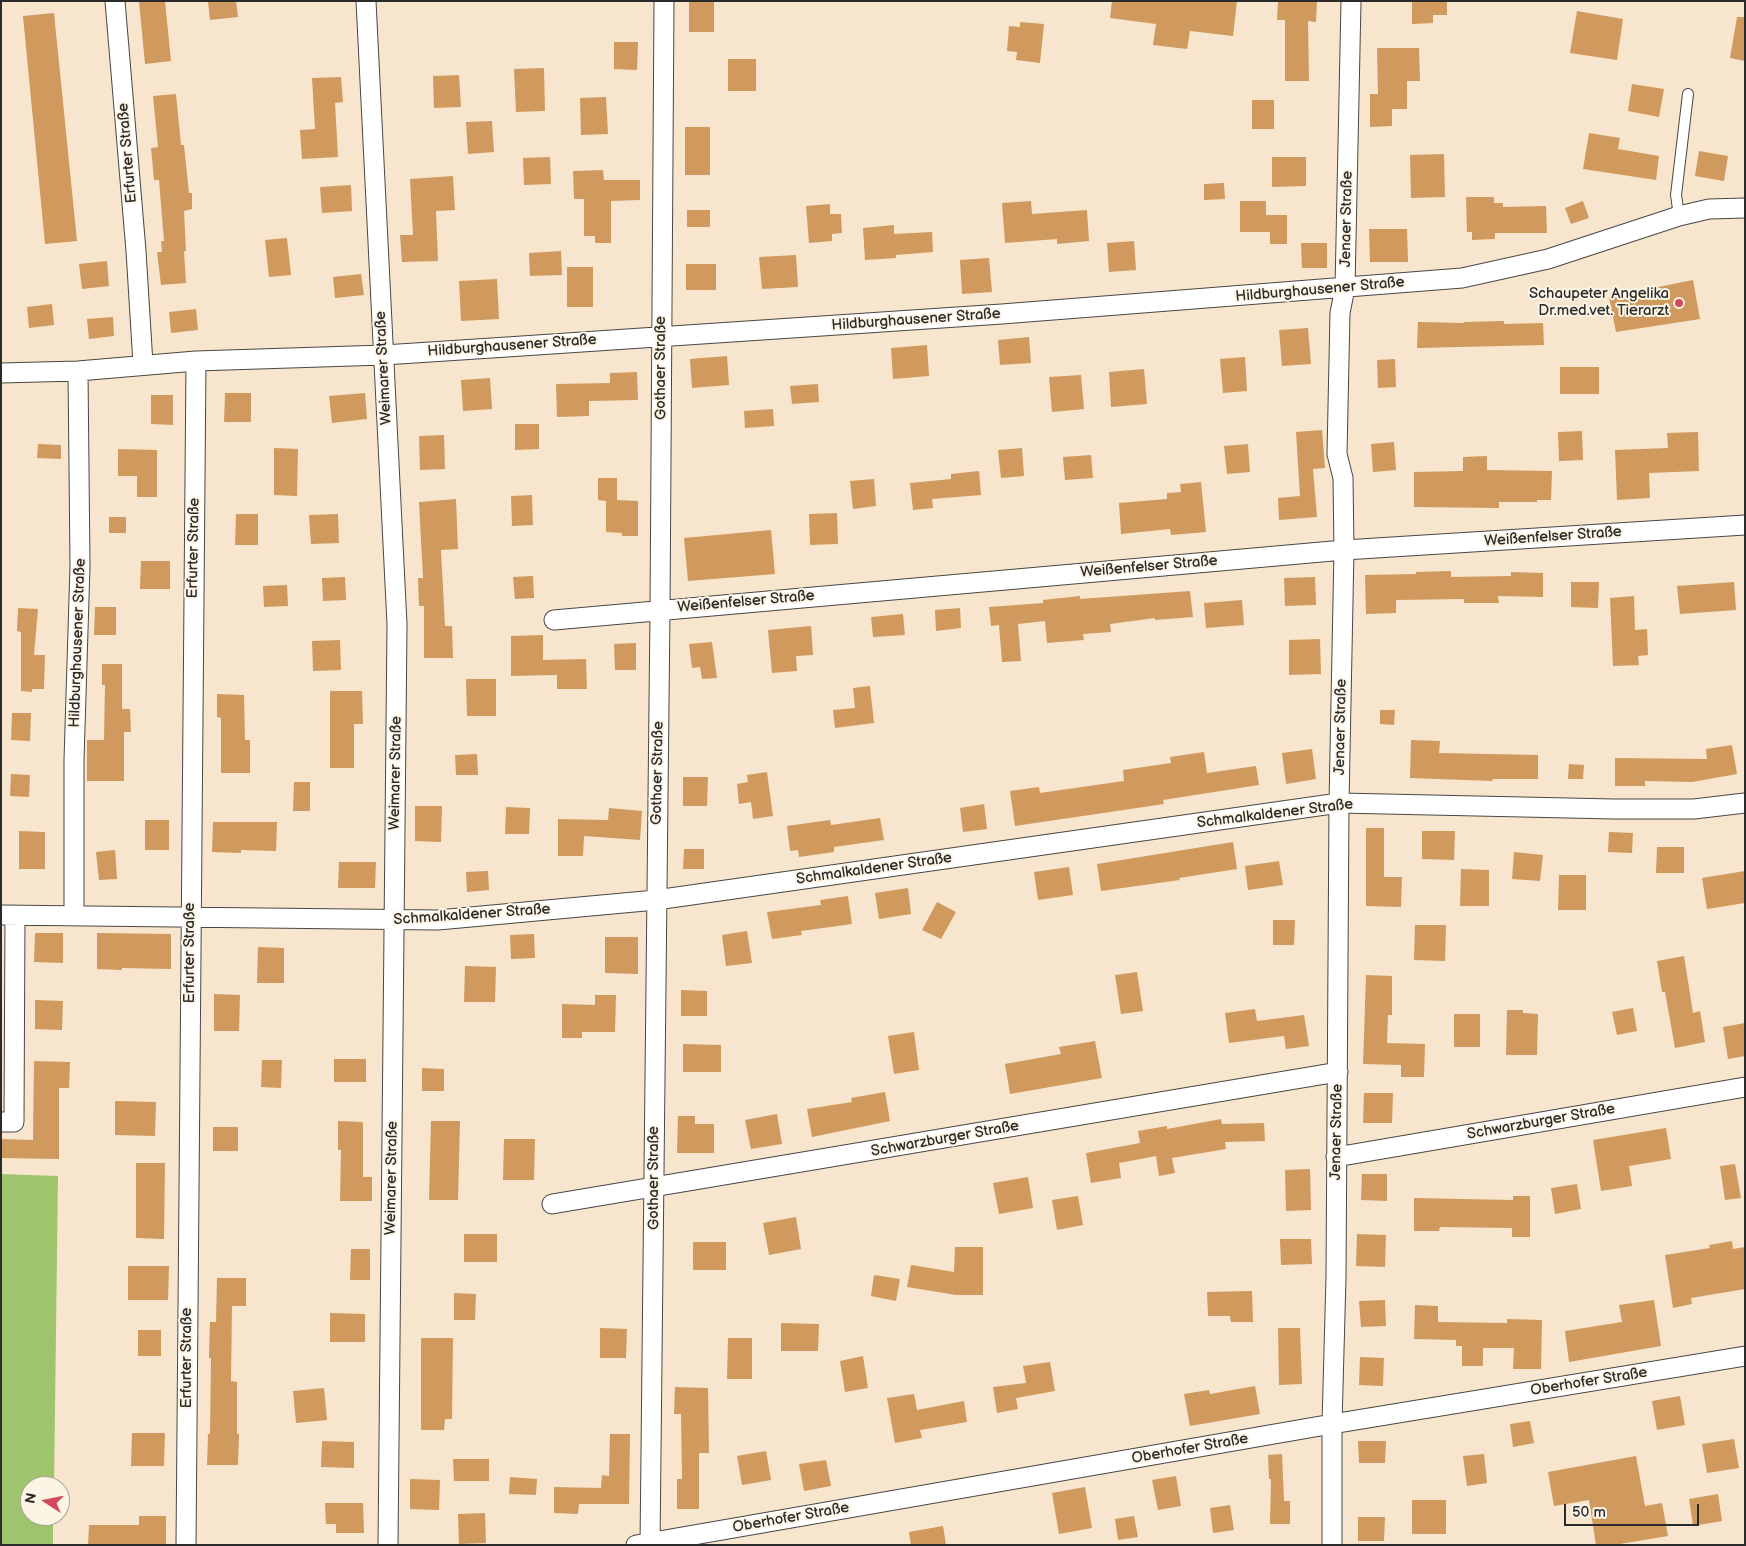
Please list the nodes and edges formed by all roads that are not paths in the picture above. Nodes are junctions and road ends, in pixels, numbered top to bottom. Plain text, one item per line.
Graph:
1 (115, 1) edge
2 (366, 1) edge
3 (664, 1) edge
4 (1351, 1) edge
5 (1688, 94) dead end
6 (1745, 208) edge
7 (1679, 216) junction
8 (1345, 288) junction
9 (661, 336) junction
10 (384, 355) junction
11 (196, 361) junction
12 (143, 364) junction
13 (78, 371) junction
14 (1, 373) edge
15 (1745, 525) edge
16 (1344, 550) junction
17 (660, 610) junction
18 (554, 620) dead end
19 (1339, 803) junction
20 (1745, 803) edge
21 (656, 900) junction
22 (8, 915) edge
23 (74, 915) junction
24 (190, 916) junction
25 (394, 920) junction
26 (1338, 1072) junction
27 (1745, 1087) edge
28 (1, 1122) edge
29 (1336, 1157) junction
30 (655, 1188) junction
31 (552, 1204) dead end
32 (1745, 1356) edge
33 (1332, 1424) junction
34 (646, 1544) edge
35 (186, 1545) edge
36 (388, 1545) edge
37 (1332, 1545) edge

1 - 12 street, Erfurter Straße
2 - 10 street, Weimarer Straße
3 - 9 street, Gothaer Straße
4 - 8 street, Jenaer Straße
5 - 7 lane
6 - 7 street, Hildburghausener Straße
7 - 8 street, Hildburghausener Straße
8 - 9 street, Hildburghausener Straße
8 - 16 street, Jenaer Straße
9 - 10 street, Hildburghausener Straße
9 - 17 street, Gothaer Straße
10 - 11 street, Hildburghausener Straße
10 - 25 street, Weimarer Straße
11 - 12 street, Hildburghausener Straße
11 - 24 street, Erfurter Straße
12 - 13 street, Hildburghausener Straße
13 - 14 street, Hildburghausener Straße
13 - 23 street, Hildburghausener Straße
15 - 16 street, Weißenfelser Straße
16 - 17 street, Weißenfelser Straße
16 - 19 street, Jenaer Straße
17 - 18 street, Weißenfelser Straße
17 - 21 street, Gothaer Straße
19 - 20 street, Schmalkaldener Straße
19 - 21 street, Schmalkaldener Straße
19 - 26 street, Jenaer Straße
21 - 25 street, Schmalkaldener Straße
21 - 30 street, Gothaer Straße
22 - 23 street, Schmalkaldener Straße
22 - 28 street
23 - 24 street, Schmalkaldener Straße
24 - 25 street, Schmalkaldener Straße
24 - 35 street, Erfurter Straße
25 - 36 street, Weimarer Straße
26 - 29 street, Jenaer Straße
26 - 30 street, Schwarzburger Straße
27 - 29 street, Schwarzburger Straße
29 - 33 street, Jenaer Straße
30 - 31 street, Schwarzburger Straße
30 - 34 street, Gothaer Straße
32 - 33 street, Oberhofer Straße
33 - 34 street, Oberhofer Straße
33 - 37 street, Jenaer Straße

